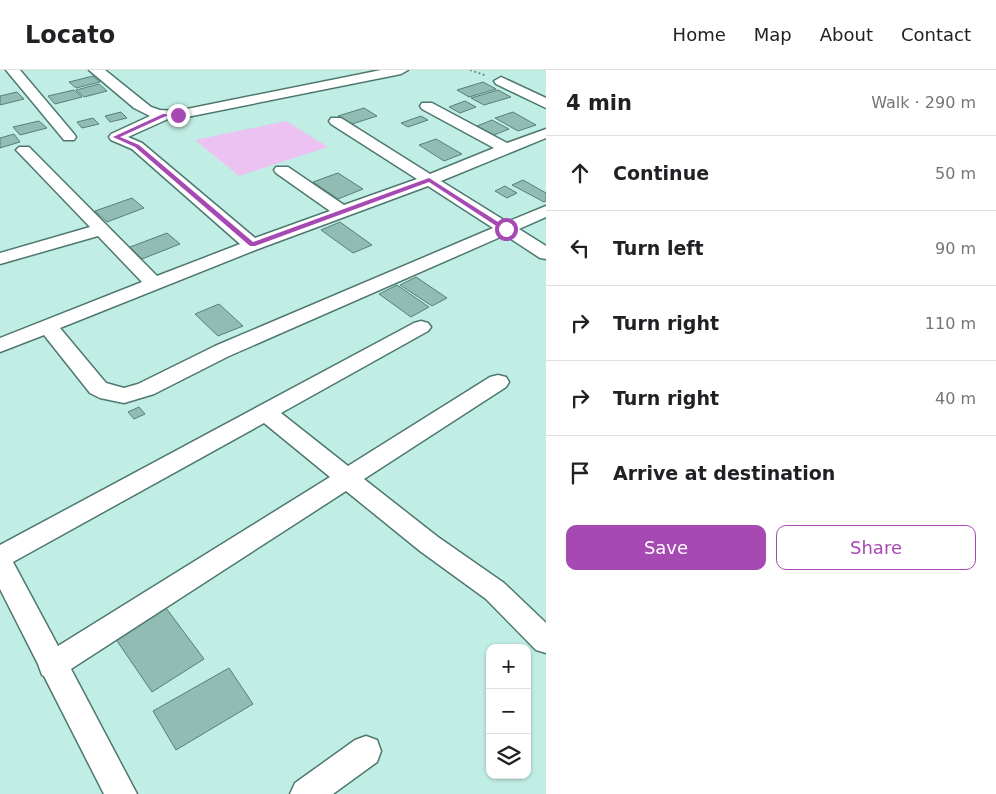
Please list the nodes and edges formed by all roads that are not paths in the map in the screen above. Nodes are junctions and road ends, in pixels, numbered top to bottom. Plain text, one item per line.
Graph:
1 (13, 70) edge
2 (96, 70) edge
3 (401, 70) edge
4 (501, 81) dead end
5 (546, 104) edge
6 (427, 106) dead end
7 (165, 115) junction
8 (336, 121) dead end
9 (546, 133) edge
10 (70, 137) dead end
11 (507, 149) junction
12 (24, 150) dead end
13 (282, 170) dead end
14 (429, 180) junction
15 (546, 211) edge
16 (343, 212) junction
17 (506, 229) junction
18 (100, 230) junction
19 (252, 245) junction
20 (546, 254) edge
21 (0, 260) edge
22 (154, 283) junction
23 (48, 326) junction
24 (421, 327) dead end
25 (0, 345) edge
26 (498, 382) dead end
27 (265, 412) junction
28 (348, 477) junction
29 (0, 557) edge
30 (0, 563) edge
31 (546, 642) edge
32 (52, 666) junction
33 (366, 751) dead end
34 (121, 794) edge
35 (306, 794) edge

1 - 10 street
2 - 7 street
3 - 7 street
4 - 5 street
6 - 11 street
7 - 19 street
8 - 14 street
9 - 11 street
11 - 14 street
12 - 18 street
13 - 16 street
14 - 16 street
14 - 17 street
15 - 17 street
16 - 19 street
17 - 20 street
17 - 23 street
18 - 21 street
18 - 22 street
19 - 22 street
22 - 23 street
23 - 25 street
24 - 27 street
26 - 28 street
27 - 28 street
27 - 29 street
28 - 31 street
28 - 32 street
30 - 32 street
32 - 34 street
33 - 35 street

